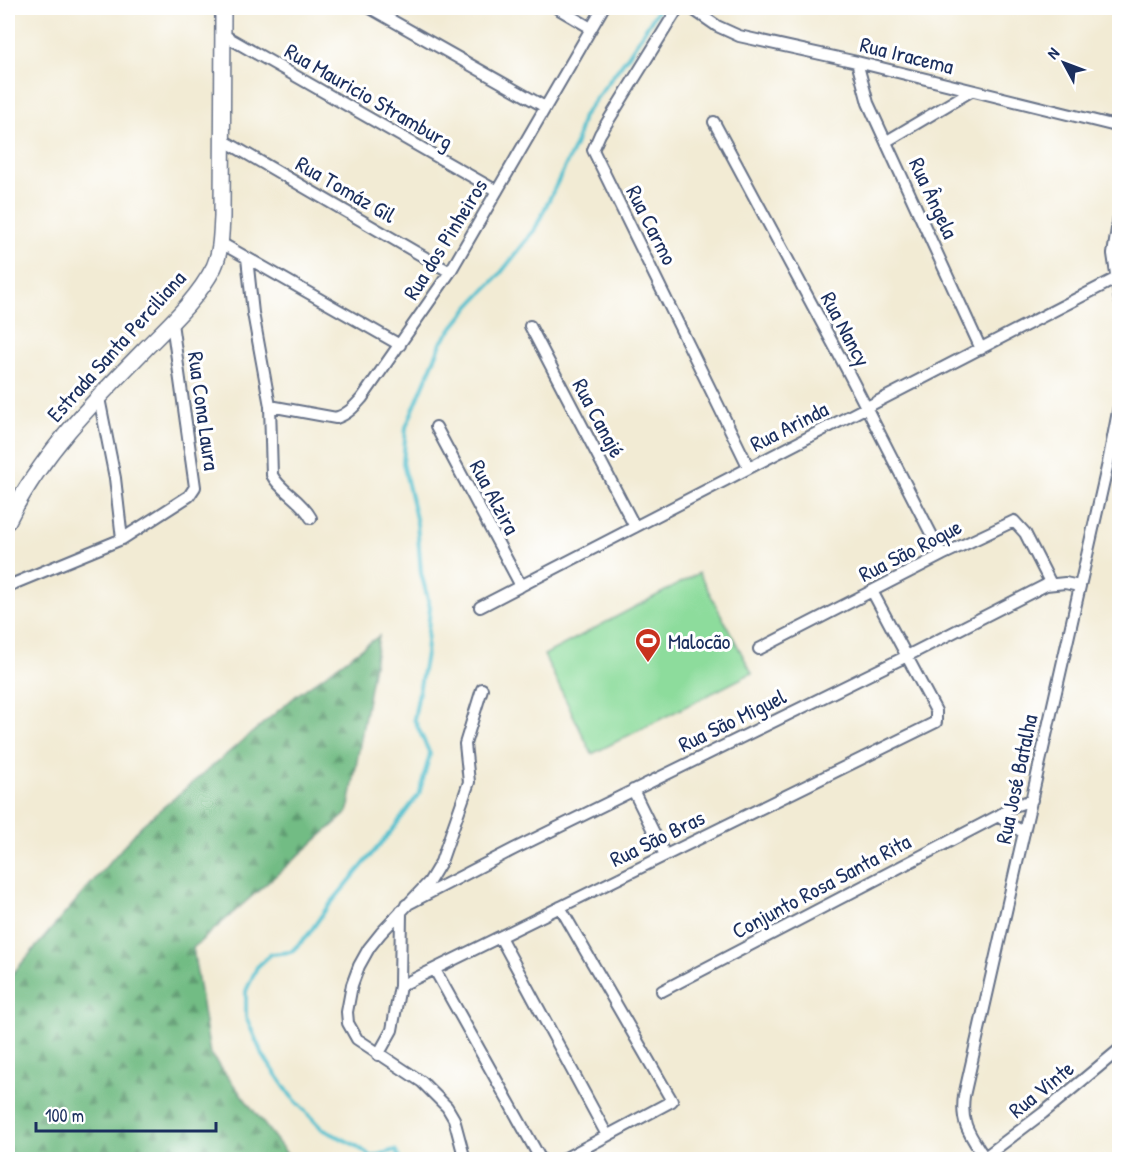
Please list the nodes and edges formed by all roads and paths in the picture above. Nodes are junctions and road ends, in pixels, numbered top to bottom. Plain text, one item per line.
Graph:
1 (223, 8) edge
2 (370, 8) edge
3 (557, 8) edge
4 (603, 8) edge
5 (678, 8) edge
6 (691, 8) edge
7 (591, 28) junction
8 (222, 34) junction
9 (857, 62) junction
10 (971, 91) junction
11 (545, 107) junction
12 (714, 122) dead end
13 (1119, 127) edge
14 (223, 140) junction
15 (887, 141) junction
16 (497, 191) junction
17 (1119, 210) edge
18 (221, 243) junction
19 (247, 258) junction
20 (450, 272) junction
21 (1115, 279) junction
22 (1119, 301) edge
23 (172, 323) junction
24 (530, 326) dead end
25 (400, 345) junction
26 (981, 349) junction
27 (99, 398) junction
28 (1119, 401) edge
29 (270, 406) junction
30 (866, 408) junction
31 (436, 427) dead end
32 (749, 468) junction
33 (311, 518) dead end
34 (8, 521) edge
35 (635, 527) junction
36 (122, 538) junction
37 (942, 555) junction
38 (1051, 584) junction
39 (8, 586) edge
40 (521, 586) junction
41 (1079, 586) junction
42 (872, 591) junction
43 (480, 607) dead end
44 (759, 649) dead end
45 (907, 656) junction
46 (482, 688) dead end
47 (633, 790) junction
48 (1032, 801) junction
49 (998, 816) junction
50 (1024, 833) junction
51 (665, 855) junction
52 (403, 908) junction
53 (560, 908) junction
54 (500, 937) junction
55 (435, 970) junction
56 (400, 986) junction
57 (662, 991) dead end
58 (1119, 1049) edge
59 (378, 1055) junction
60 (607, 1135) junction
61 (984, 1159) edge
62 (465, 1160) edge
63 (541, 1160) edge
64 (562, 1160) edge

1 - 8 street, Estrada Santa Perciliana
2 - 11 street
3 - 7 street
4 - 7 street, Rua dos Pinheiros
5 - 32 street, Rua Carmo
6 - 9 street, Rua Iracema
7 - 11 street, Rua dos Pinheiros
8 - 14 street, Estrada Santa Perciliana
8 - 16 street, Rua Mauricio Stramburg
9 - 10 street, Rua Iracema
9 - 15 street, Rua Ângela
10 - 13 street, Rua Iracema
10 - 15 street
11 - 16 street, Rua dos Pinheiros
12 - 30 street, Rua Nancy
14 - 18 street, Estrada Santa Perciliana
14 - 20 street, Rua Tomáz Gil
15 - 26 street, Rua Ângela
16 - 20 street, Rua dos Pinheiros
17 - 21 street
18 - 19 street
18 - 23 street, Estrada Santa Perciliana
19 - 25 street
19 - 29 street
20 - 25 street, Rua dos Pinheiros
21 - 22 street
21 - 26 street, Rua Arinda
23 - 27 street, Estrada Santa Perciliana
23 - 36 street, Rua Cona Laura
24 - 35 street, Rua Canajé
25 - 29 street, Rua dos Pinheiros
26 - 30 street, Rua Arinda
27 - 34 street, Estrada Santa Perciliana
27 - 36 street
28 - 41 street, Rua José Batalha
29 - 33 street
30 - 32 street, Rua Arinda
30 - 37 street, Rua Nancy
31 - 40 street, Rua Alzira
32 - 35 street, Rua Arinda
35 - 40 street, Rua Arinda
36 - 39 street
37 - 38 street, Rua São Roque
37 - 42 street, Rua São Roque
38 - 41 street
38 - 45 street, Rua São Miguel
40 - 43 street, Rua Arinda
41 - 48 street, Rua José Batalha
42 - 44 street, Rua São Roque
42 - 45 street
45 - 47 street, Rua São Miguel
45 - 51 street, Rua São Bras
46 - 52 street
47 - 51 street
47 - 52 street, Rua São Miguel
48 - 49 street, Conjunto Rosa Santa Rita
48 - 50 street, Rua José Batalha
49 - 50 street
49 - 57 street, Conjunto Rosa Santa Rita
50 - 61 street, Rua José Batalha
51 - 53 street, Rua São Bras
52 - 56 street
52 - 59 street
53 - 54 street, Rua São Bras
53 - 60 street
54 - 55 street, Rua São Bras
54 - 60 street
55 - 56 street, Rua São Bras
55 - 63 street
56 - 59 street
58 - 61 street, Rua Vinte
59 - 62 street
60 - 64 street

